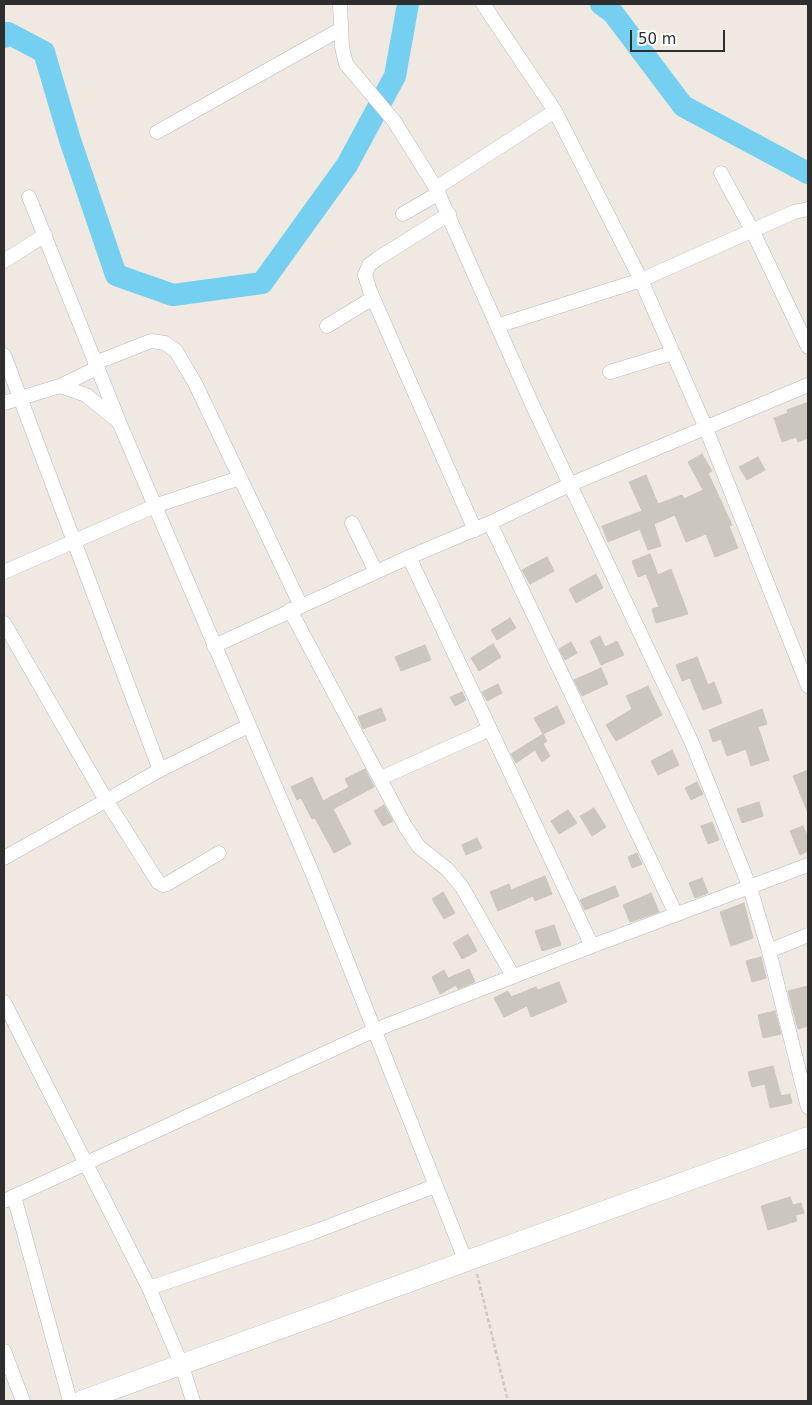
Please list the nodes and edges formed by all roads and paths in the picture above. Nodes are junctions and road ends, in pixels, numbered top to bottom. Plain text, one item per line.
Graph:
1 (340, 4) edge
2 (483, 4) edge
3 (341, 29) junction
4 (555, 111) junction
5 (157, 132) dead end
6 (721, 172) dead end
7 (438, 190) junction
8 (30, 197) dead end
9 (808, 209) edge
10 (403, 214) dead end
11 (449, 214) junction
12 (753, 232) junction
13 (45, 235) junction
14 (4, 261) edge
15 (641, 280) junction
16 (373, 298) junction
17 (327, 326) dead end
18 (497, 326) junction
19 (808, 347) edge
20 (672, 353) junction
21 (4, 355) edge
22 (96, 366) junction
23 (610, 372) dead end
24 (808, 385) edge
25 (60, 386) junction
26 (20, 398) junction
27 (4, 403) edge
28 (119, 422) junction
29 (706, 426) junction
30 (240, 478) junction
31 (571, 484) junction
32 (157, 506) junction
33 (352, 523) dead end
34 (490, 523) junction
35 (475, 530) junction
36 (75, 540) junction
37 (410, 557) junction
38 (4, 572) edge
39 (376, 572) junction
40 (296, 608) junction
41 (4, 623) edge
42 (214, 646) junction
43 (808, 686) edge
44 (248, 726) junction
45 (490, 729) junction
46 (160, 770) junction
47 (381, 778) junction
48 (106, 800) junction
49 (219, 853) dead end
50 (4, 858) edge
51 (808, 865) edge
52 (750, 888) junction
53 (676, 914) junction
54 (808, 935) edge
55 (592, 946) junction
56 (768, 951) junction
57 (513, 976) junction
58 (4, 1002) edge
59 (375, 1030) junction
60 (808, 1108) edge
61 (808, 1137) edge
62 (86, 1164) junction
63 (435, 1186) junction
64 (9, 1199) edge
65 (469, 1261) junction
66 (149, 1288) junction
67 (4, 1350) edge
68 (182, 1366) junction
69 (23, 1401) edge
70 (70, 1401) edge
71 (81, 1401) edge
72 (193, 1401) edge
73 (508, 1401) edge

1 - 3 street
2 - 4 street
3 - 5 street
3 - 7 street
4 - 7 street
4 - 15 street
6 - 12 street
7 - 10 street
7 - 11 street
8 - 13 street
9 - 12 street
11 - 16 street
11 - 18 street
12 - 15 street
12 - 19 street
13 - 14 street
13 - 22 street
15 - 18 street
15 - 20 street
16 - 17 street
16 - 35 street
18 - 31 street
20 - 23 street
20 - 29 street
21 - 26 street
22 - 25 street
22 - 28 street
22 - 30 street
24 - 29 street
25 - 26 street
25 - 28 street
26 - 27 street
26 - 36 street
28 - 32 street
29 - 31 street
29 - 43 street
30 - 32 street
30 - 40 street
31 - 34 street
31 - 52 street
32 - 36 street
32 - 42 street
33 - 39 street
34 - 35 street
34 - 53 street
35 - 37 street
36 - 38 street
36 - 46 street
37 - 39 street
37 - 45 street
39 - 40 street
40 - 42 street
40 - 47 street
41 - 48 street
42 - 44 street
44 - 46 street
44 - 59 street
45 - 47 street
45 - 55 street
46 - 48 street
47 - 57 street
48 - 49 street
48 - 50 street
51 - 52 street
52 - 53 street
52 - 56 street
53 - 55 street
54 - 56 street
55 - 57 street
56 - 60 street
57 - 59 street
58 - 62 street
59 - 62 street
59 - 63 street
61 - 65 main road
62 - 64 street
62 - 66 street
63 - 65 street
63 - 66 street
64 - 70 street
65 - 68 main road
65 - 73 path
66 - 68 street
67 - 69 street
68 - 71 main road
68 - 72 street

